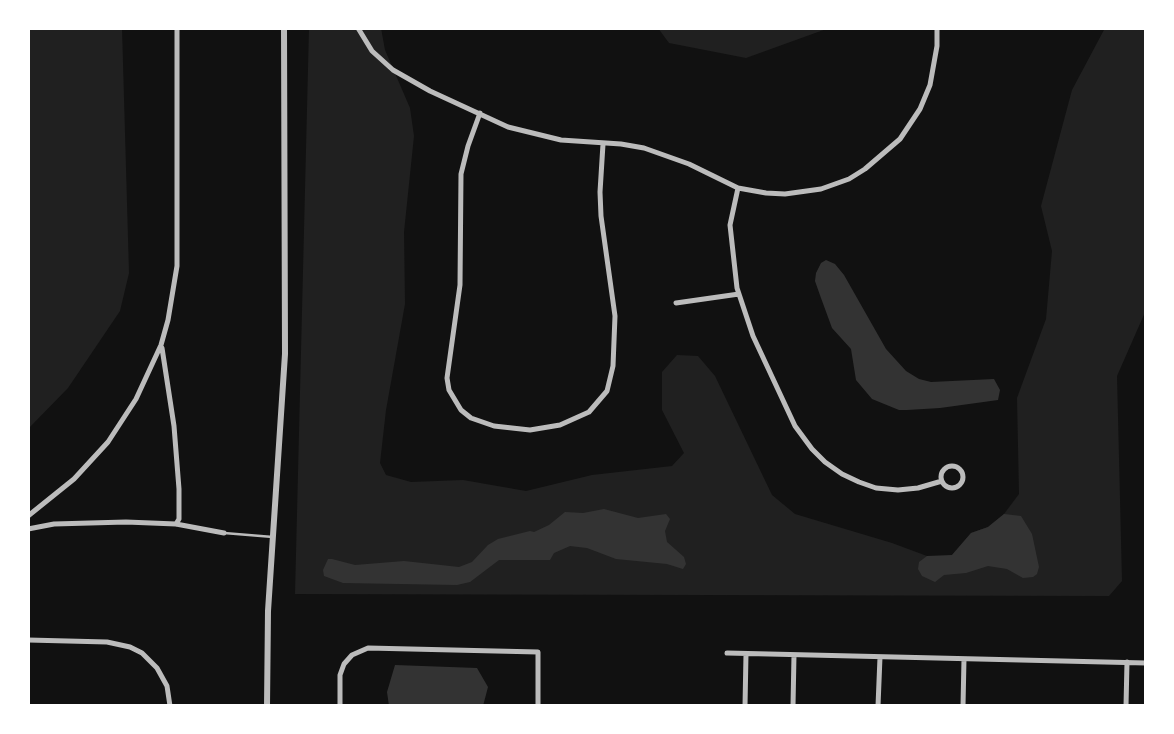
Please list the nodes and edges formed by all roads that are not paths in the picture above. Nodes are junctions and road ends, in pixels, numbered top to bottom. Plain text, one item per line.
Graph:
1 (177, 28) edge
2 (284, 28) edge
3 (358, 28) edge
4 (937, 28) edge
5 (480, 113) junction
6 (603, 144) junction
7 (738, 188) junction
8 (739, 294) junction
9 (676, 303) dead end
10 (161, 345) junction
11 (942, 481) junction
12 (28, 516) edge
13 (176, 524) junction
14 (28, 529) edge
15 (225, 533) joint
16 (273, 537) junction
17 (28, 640) edge
18 (727, 653) dead end
19 (746, 654) junction
20 (794, 655) junction
21 (880, 657) junction
22 (964, 659) junction
23 (1127, 663) junction
24 (1146, 663) edge
25 (170, 706) edge
26 (267, 706) edge
27 (340, 706) edge
28 (538, 706) edge
29 (745, 706) edge
30 (793, 706) edge
31 (878, 706) edge
32 (963, 706) edge
33 (1126, 706) edge

1 - 10 street
2 - 16 street
3 - 5 street
4 - 7 street
5 - 6 street
5 - 6 street
6 - 7 street
7 - 8 street
8 - 9 street
8 - 11 street
10 - 12 street
10 - 13 street
11 - 11 street
13 - 14 street
13 - 15 street
15 - 16 lane
16 - 26 street
17 - 25 street
18 - 19 street
19 - 20 street
19 - 29 street
20 - 21 street
20 - 30 street
21 - 22 street
21 - 31 street
22 - 23 street
22 - 32 street
23 - 24 street
23 - 33 street
27 - 28 street

